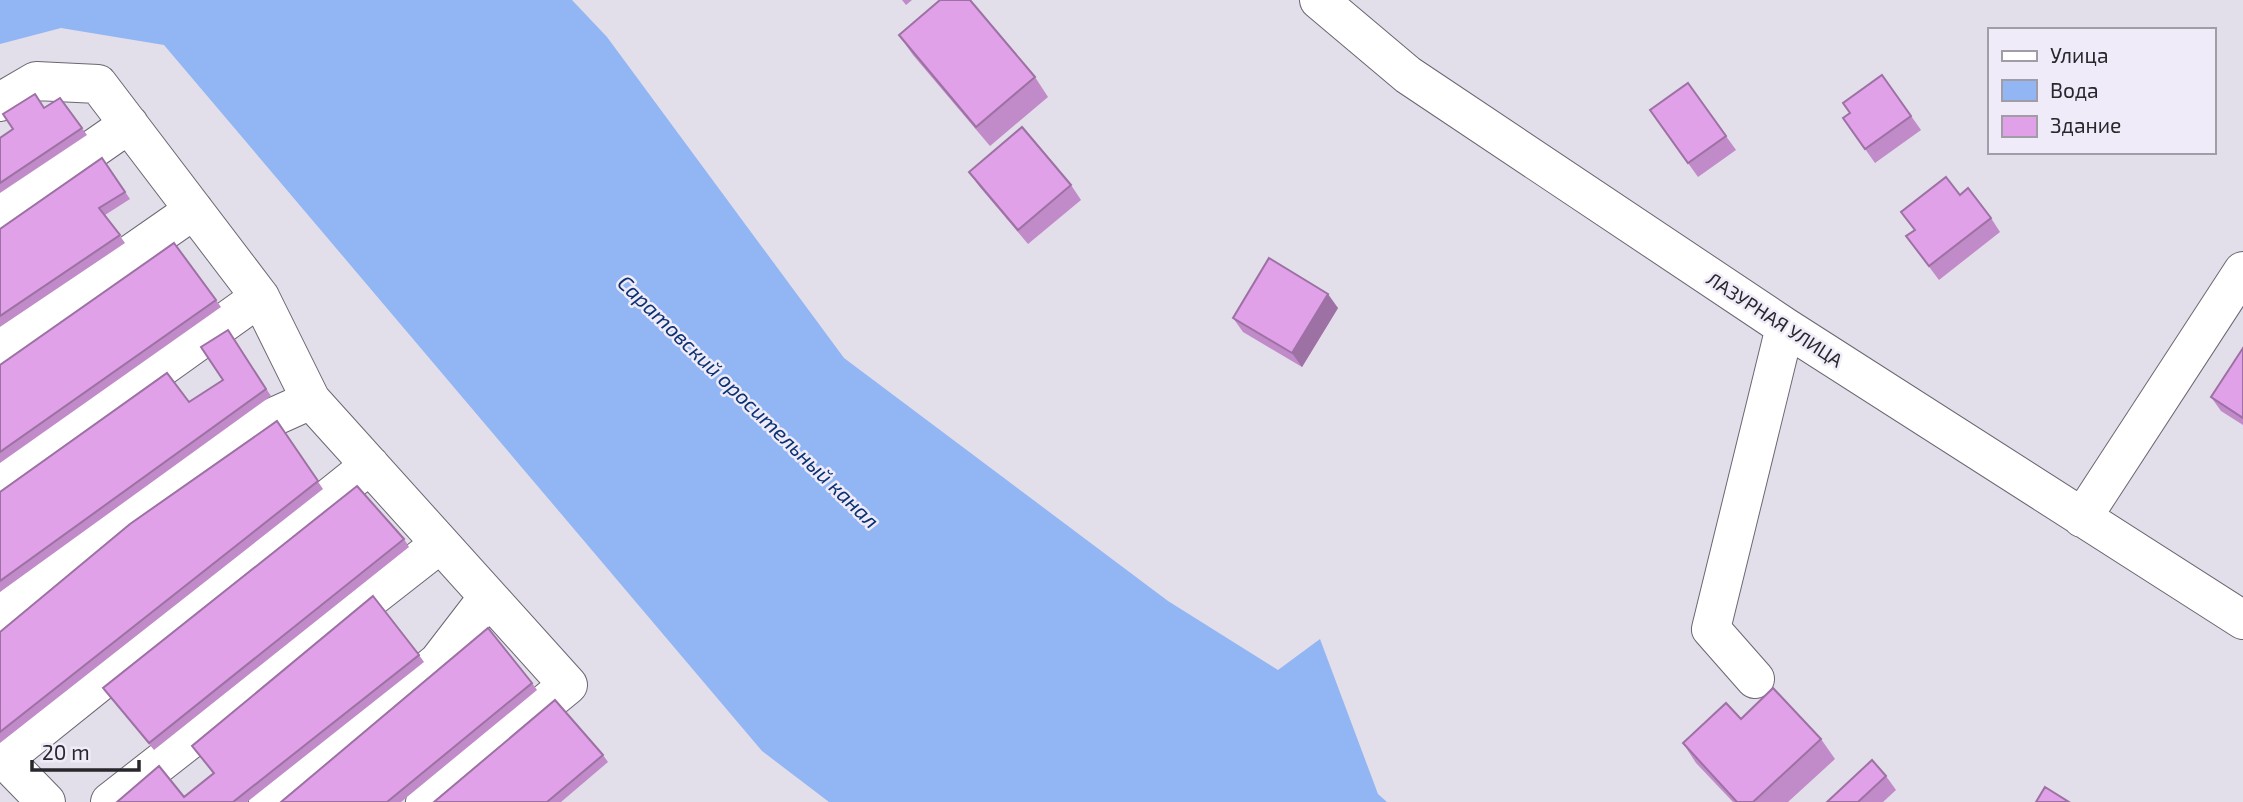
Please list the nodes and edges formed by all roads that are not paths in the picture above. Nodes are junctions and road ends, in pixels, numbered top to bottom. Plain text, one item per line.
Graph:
1 (1320, 0) edge
2 (0, 102) edge
3 (129, 124) junction
4 (194, 210) junction
5 (0, 214) edge
6 (2243, 271) edge
7 (260, 297) junction
8 (1785, 327) junction
9 (0, 345) edge
10 (311, 400) junction
11 (370, 465) junction
12 (0, 483) edge
13 (2082, 517) junction
14 (440, 544) junction
15 (488, 597) junction
16 (0, 615) edge
17 (2243, 620) edge
18 (1755, 679) dead end
19 (2, 760) edge
20 (46, 802) edge
21 (110, 802) edge
22 (268, 802) edge
23 (425, 802) edge

1 - 8 street, ЛАЗУРНАЯ УЛИЦА
2 - 3 street
3 - 4 street
3 - 5 street
4 - 7 street
4 - 9 street
6 - 13 street
7 - 10 street
7 - 12 street
8 - 13 street, ЛАЗУРНАЯ УЛИЦА
8 - 18 street
10 - 11 street
10 - 16 street
11 - 14 street
11 - 19 street
13 - 17 street, ЛАЗУРНАЯ УЛИЦА
14 - 15 street
14 - 21 street
15 - 22 street
15 - 23 street
19 - 20 street

